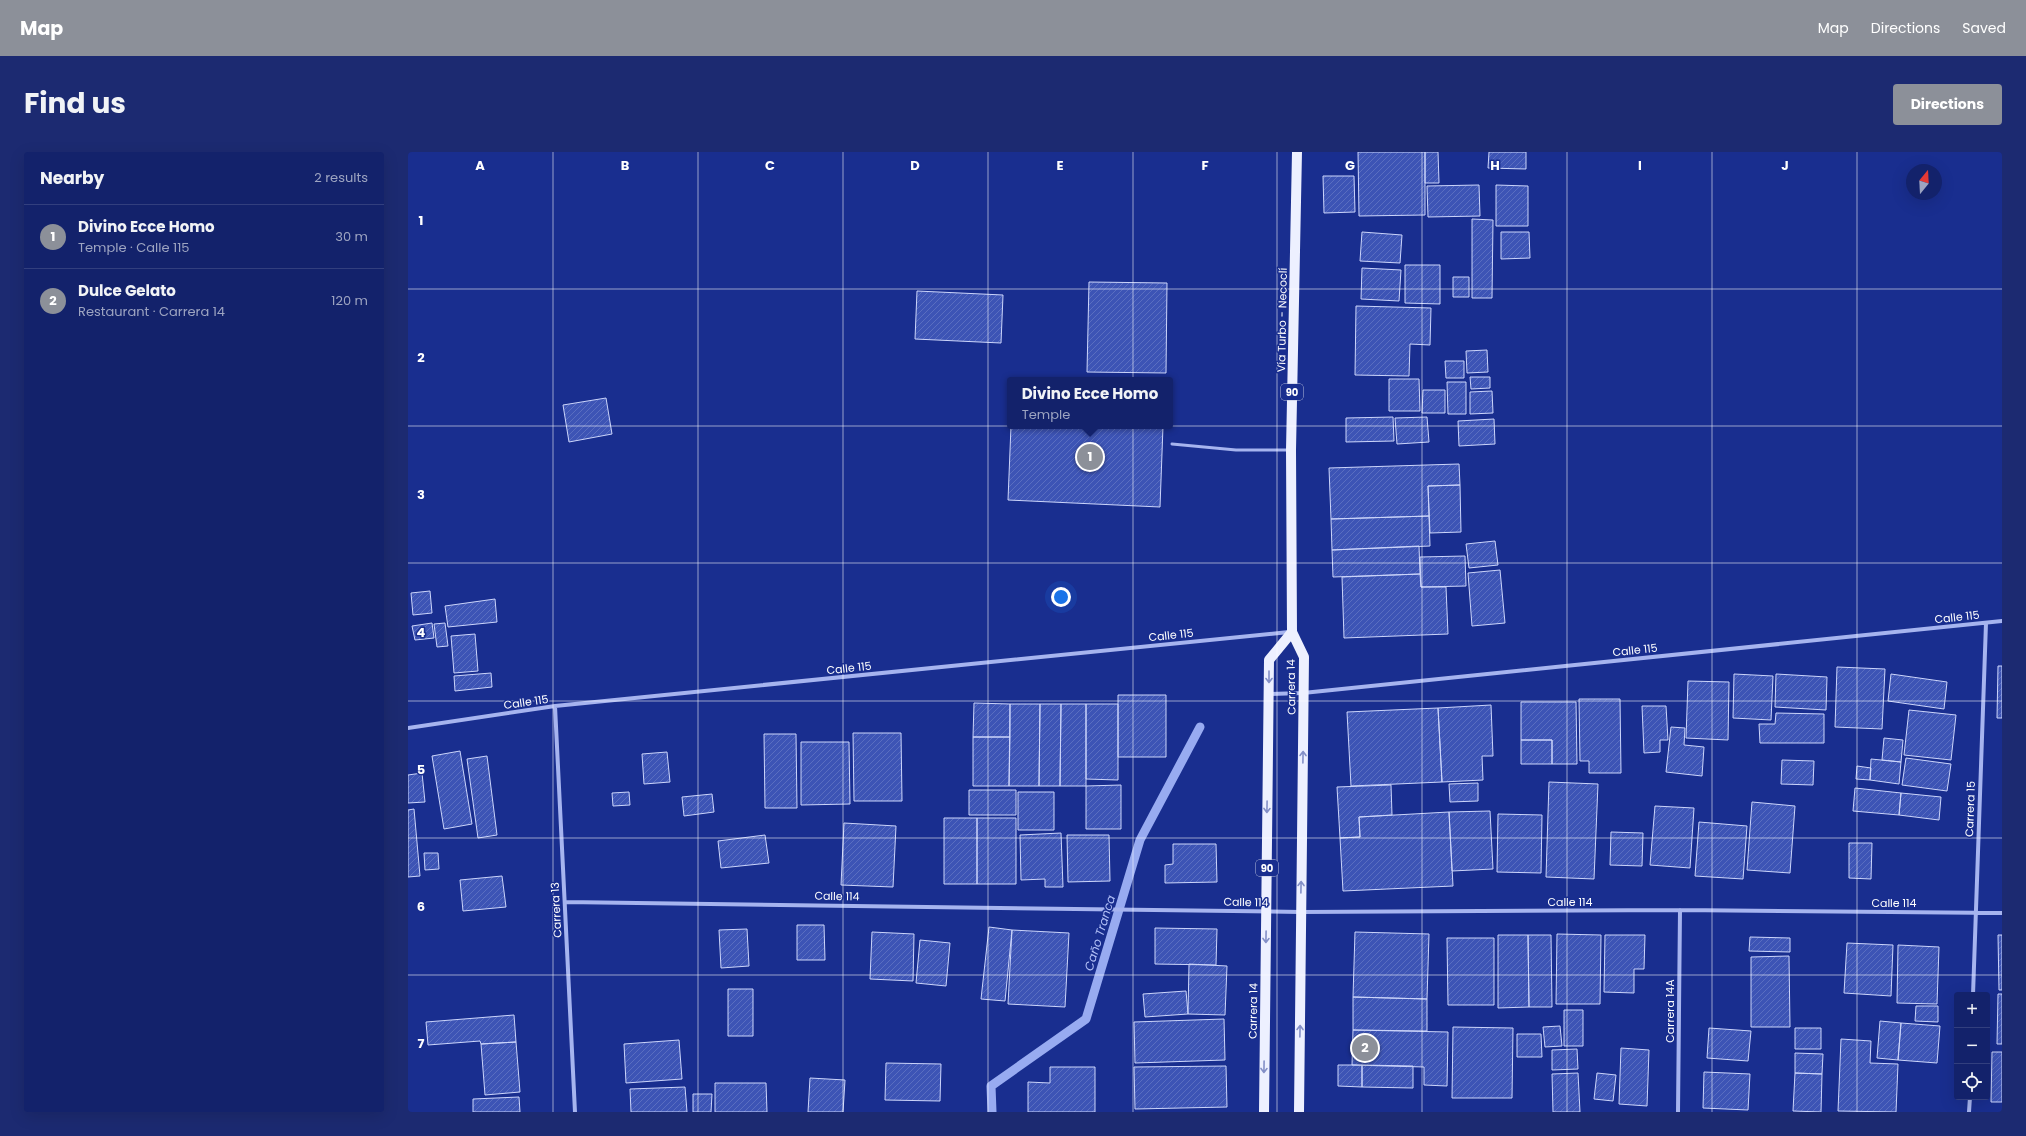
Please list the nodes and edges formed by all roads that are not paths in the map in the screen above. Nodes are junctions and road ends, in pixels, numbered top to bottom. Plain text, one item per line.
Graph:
1 (1297, 152) edge
2 (1172, 444) dead end
3 (1291, 450) junction
4 (2002, 621) edge
5 (1986, 623) junction
6 (1292, 632) junction
7 (1304, 693) junction
8 (1269, 694) junction
9 (556, 706) junction
10 (408, 728) edge
11 (565, 902) junction
12 (1680, 910) junction
13 (1266, 912) junction
14 (1301, 912) junction
15 (1976, 912) junction
16 (2002, 913) edge
17 (1973, 992) edge
18 (1970, 1100) edge
19 (575, 1112) edge
20 (1264, 1112) edge
21 (1299, 1112) edge
22 (1678, 1112) edge
23 (1969, 1112) edge

1 - 3 main road, Vía Turbo - Necoclí / 90
2 - 3 lane
3 - 6 main road, Vía Turbo - Necoclí / 90
4 - 5 street, Calle 115
5 - 7 street, Calle 115
5 - 15 street, Carrera 15
6 - 7 main road, Carrera 14 / 90
6 -> 8 main road, Carrera 14 / 90
6 - 9 street, Calle 115
7 - 8 street, Calle 115
14 -> 7 main road, Carrera 14 / 90
8 -> 13 main road, Carrera 14 / 90
9 - 10 street, Calle 115
9 - 11 street, Carrera 13
11 - 13 street, Calle 114
11 - 19 street, Carrera 13
12 - 14 street, Calle 114
12 - 15 street, Calle 114
12 - 22 street, Carrera 14A
13 - 14 street, Calle 114
13 -> 20 main road, Carrera 14 / 90
21 -> 14 main road, Carrera 14 / 90
15 - 16 street, Calle 114
15 - 17 street, Carrera 15
18 - 23 street

